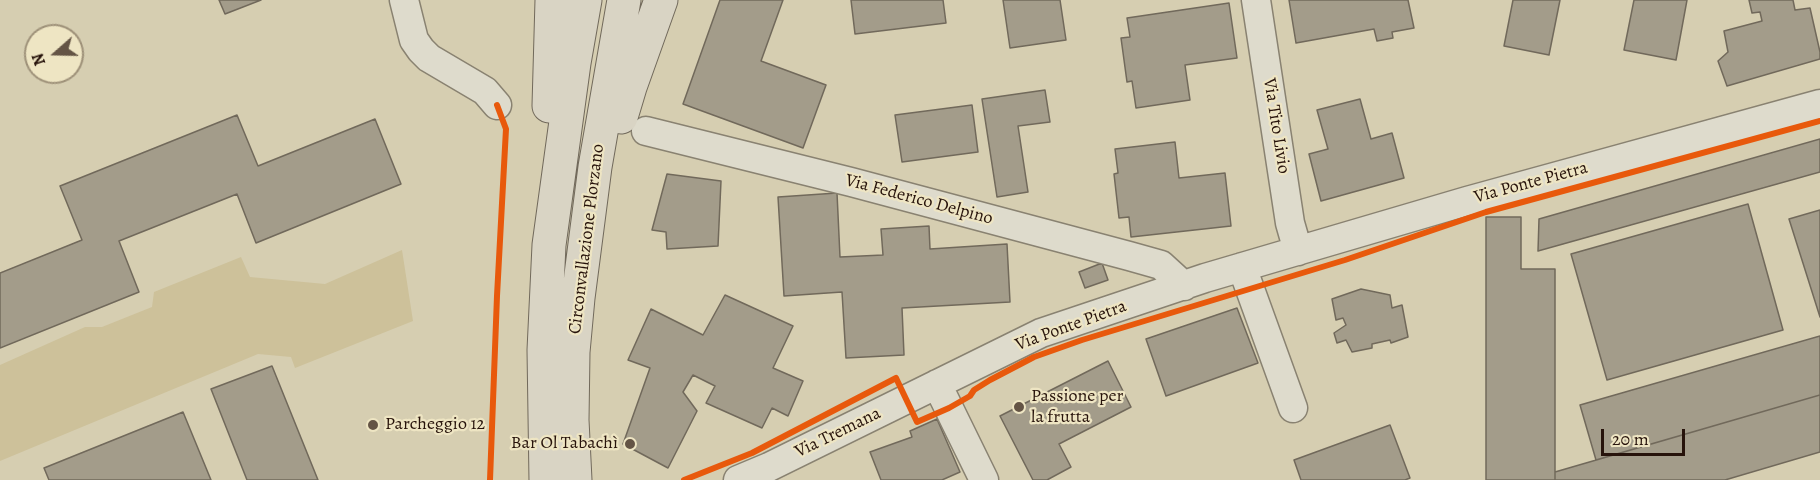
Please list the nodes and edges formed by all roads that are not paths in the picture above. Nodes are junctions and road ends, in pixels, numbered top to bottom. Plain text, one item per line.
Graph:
1 (404, 0) edge
2 (552, 0) edge
3 (585, 0) edge
4 (624, 0) edge
5 (661, 0) edge
6 (1256, 0) edge
7 (1820, 104) edge
8 (497, 105) dead end
9 (646, 131) dead end
10 (549, 245) junction
11 (585, 246) junction
12 (1298, 251) junction
13 (1242, 267) junction
14 (1184, 286) junction
15 (937, 384) junction
16 (1293, 408) dead end
17 (546, 480) edge
18 (575, 480) edge
19 (738, 480) edge
20 (984, 480) edge

1 - 8 street
2 - 10 highway
3 - 10 highway, Circonvallazione Plorzano
4 - 11 highway, Circonvallazione Plorzano
5 - 11 highway
6 - 12 street, Via Tito Livio
7 - 12 street, Via Ponte Pietra
9 - 14 street, Via Federico Delpino
10 - 17 highway, Circonvallazione Plorzano
11 - 18 highway, Circonvallazione Plorzano
12 - 13 street, Via Ponte Pietra
13 - 14 street, Via Ponte Pietra
13 - 16 street
14 - 15 street, Via Ponte Pietra
15 - 19 street, Via Tremana
15 - 20 street

